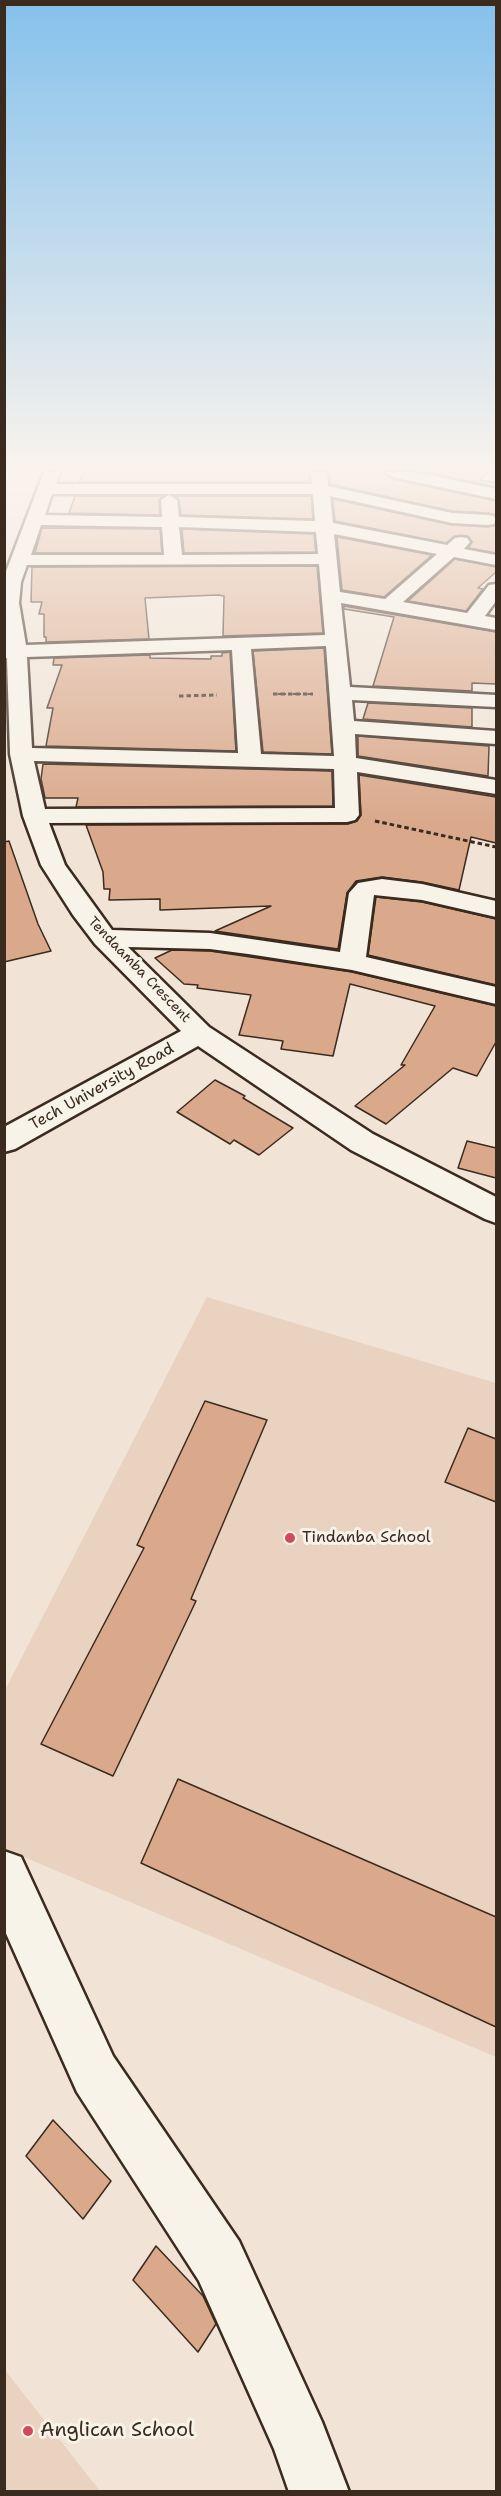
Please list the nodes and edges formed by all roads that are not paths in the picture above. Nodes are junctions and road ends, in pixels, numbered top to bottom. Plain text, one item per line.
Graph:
1 (11, 588) edge
2 (332, 588) edge
3 (408, 588) edge
4 (496, 589) edge
5 (333, 596) junction
6 (388, 606) junction
7 (471, 621) junction
8 (496, 624) edge
9 (337, 640) junction
10 (241, 643) junction
11 (10, 652) edge
12 (341, 693) junction
13 (496, 701) edge
14 (344, 727) junction
15 (496, 737) edge
16 (21, 754) junction
17 (250, 760) junction
18 (345, 763) junction
19 (495, 780) edge
20 (35, 816) junction
21 (496, 909) edge
22 (104, 938) junction
23 (352, 962) junction
24 (496, 995) edge
25 (199, 1033) junction
26 (4, 1142) edge
27 (496, 1211) edge
28 (4, 1874) edge
29 (319, 2492) edge

1 - 11 street, Tendaamba Crescent
2 - 5 street
3 - 6 street
4 - 7 street
5 - 6 street
5 - 9 street
6 - 7 street
7 - 8 street
9 - 10 street
9 - 12 street
10 - 11 street
10 - 17 street
11 - 16 street, Tendaamba Crescent
12 - 13 street
12 - 14 street
14 - 15 street
14 - 18 street
16 - 17 street
16 - 20 street, Tendaamba Crescent
17 - 18 street
18 - 19 street
18 - 20 street
20 - 22 street, Tendaamba Crescent
21 - 23 street
22 - 23 street
22 - 25 street, Tendaamba Crescent
23 - 24 street
25 - 26 street, Tech University Road
25 - 27 street, Tendaamba Crescent
28 - 29 street

